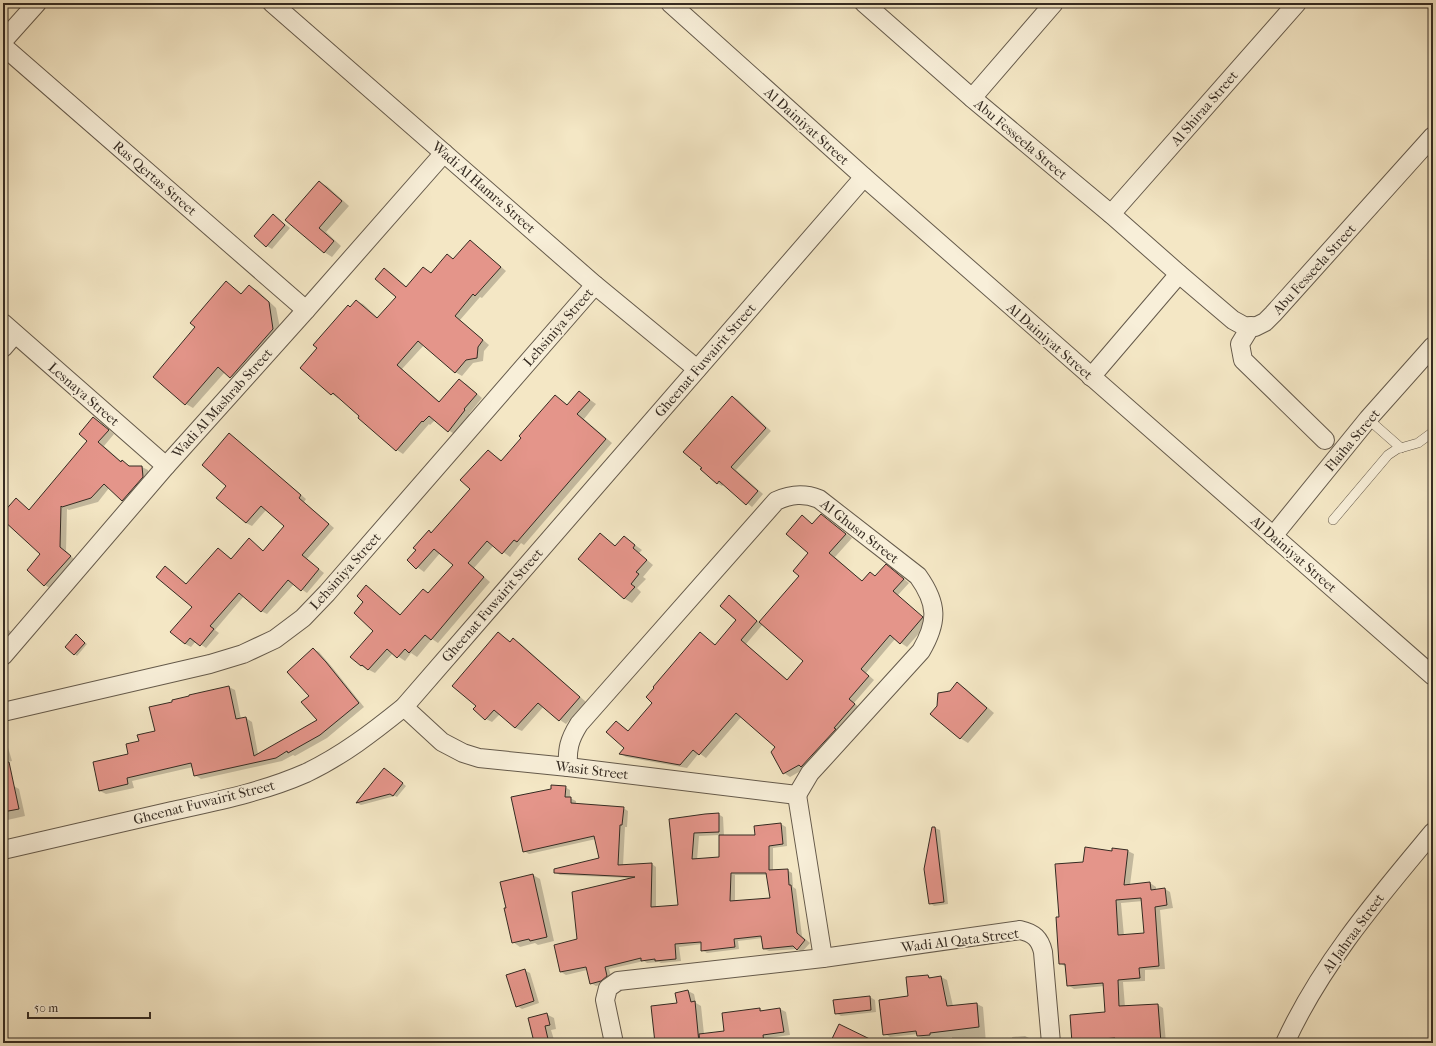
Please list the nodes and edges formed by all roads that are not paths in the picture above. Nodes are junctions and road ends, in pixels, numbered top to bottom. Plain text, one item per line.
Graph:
1 (37, 3) edge
2 (272, 3) edge
3 (670, 3) edge
4 (864, 3) edge
5 (1054, 3) edge
6 (1297, 3) edge
7 (3, 41) edge
8 (3, 46) edge
9 (972, 98) junction
10 (1433, 136) edge
11 (444, 153) junction
12 (864, 178) junction
13 (1111, 214) junction
14 (1178, 274) junction
15 (595, 285) junction
16 (306, 310) junction
17 (1251, 326) junction
18 (9, 329) edge
19 (1433, 346) edge
20 (3, 348) edge
21 (697, 369) junction
22 (1091, 376) junction
23 (1368, 419) junction
24 (1433, 432) edge
25 (1325, 440) dead end
26 (1401, 448) junction
27 (166, 466) junction
28 (1333, 520) dead end
29 (1273, 536) junction
30 (3, 656) edge
31 (1433, 676) edge
32 (404, 707) junction
33 (3, 712) edge
34 (568, 767) junction
35 (797, 795) junction
36 (1433, 832) edge
37 (3, 850) edge
38 (823, 958) junction
39 (614, 1043) edge
40 (1051, 1043) edge
41 (1285, 1043) edge

1 - 7 street
2 - 11 street, Wadi Al Hamra Street
3 - 12 street, Al Dainiyat Street
4 - 9 street, Abu Fesseela Street
5 - 9 street
6 - 13 street, Al Shiraa Street
8 - 16 street, Ras Qertas Street
9 - 13 street, Abu Fesseela Street
10 - 17 street, Abu Fesseela Street
11 - 15 street, Wadi Al Hamra Street
11 - 16 street, Wadi Al Mashrab Street
12 - 21 street, Gheenat Fuwairit Street
12 - 22 street, Al Dainiyat Street
13 - 14 street, Abu Fesseela Street
14 - 17 street, Abu Fesseela Street
14 - 22 street
15 - 21 street, Wadi Al Hamra Street
15 - 33 street, Lehsiniya Street
16 - 27 street, Wadi Al Mashrab Street
17 - 25 street
18 - 20 street
18 - 27 street, Lesnaya Street
19 - 23 street, Flaiha Street
21 - 32 street, Gheenat Fuwairit Street
22 - 29 street, Al Dainiyat Street
23 - 26 lane
23 - 29 street, Flaiha Street
24 - 26 lane
26 - 28 lane
27 - 30 street, Wadi Al Mashrab Street
29 - 31 street, Al Dainiyat Street
32 - 34 street, Wasit Street
32 - 37 street, Gheenat Fuwairit Street
34 - 35 street, Wasit Street
34 - 35 street, Al Ghusn Street
35 - 38 street
36 - 41 street, Al Jahraa Street
38 - 39 street, Wadi Al Qata Street
38 - 40 street, Wadi Al Qata Street

